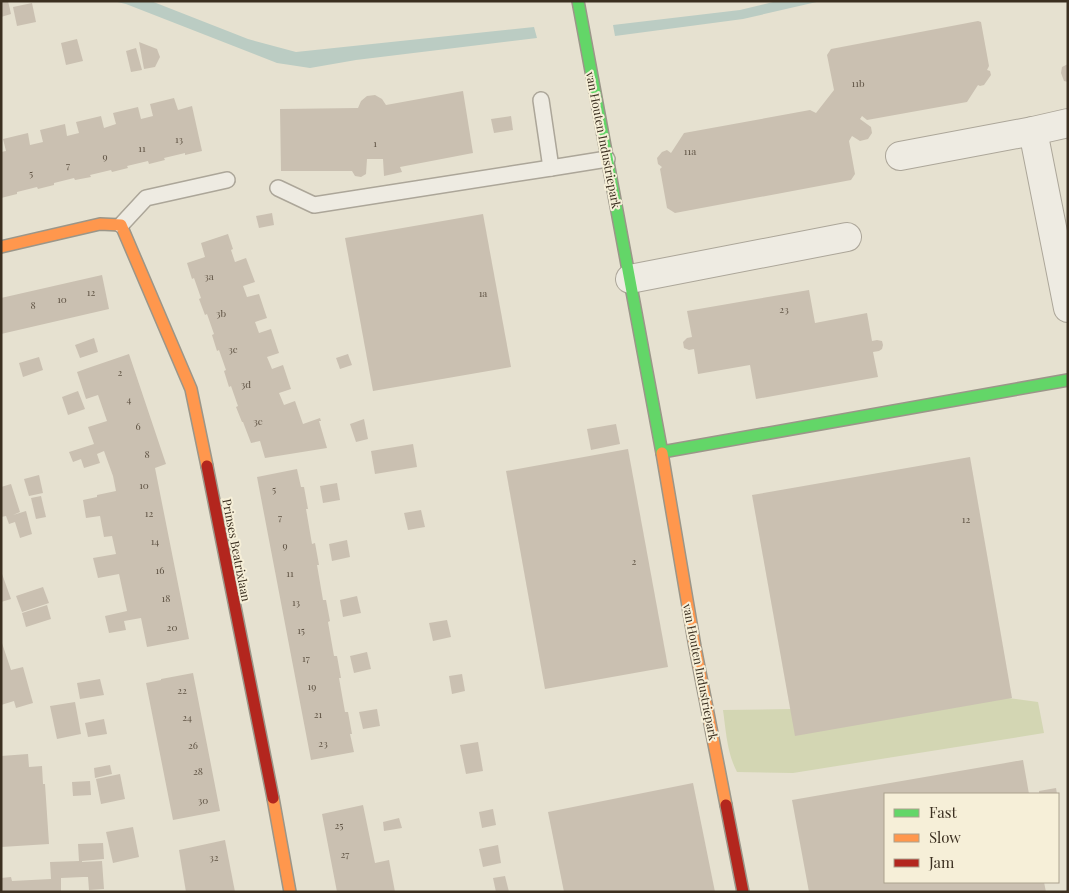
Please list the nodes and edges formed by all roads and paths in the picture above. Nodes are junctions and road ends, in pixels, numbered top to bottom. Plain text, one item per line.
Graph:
1 (578, 1) edge
2 (541, 100) dead end
3 (1068, 123) edge
4 (1032, 131) junction
5 (900, 156) dead end
6 (607, 159) junction
7 (551, 168) junction
8 (227, 180) dead end
9 (278, 188) dead end
10 (121, 225) junction
11 (847, 237) dead end
12 (1, 247) edge
13 (630, 279) junction
14 (1068, 308) edge
15 (1068, 380) edge
16 (662, 452) junction
17 (290, 892) edge
18 (743, 892) edge

1 - 6 street, van Houten Industriepark
2 - 7 lane
3 - 4 street
4 - 5 street
4 - 14 street
6 - 7 lane
6 - 13 street, van Houten Industriepark
7 - 9 lane
8 - 10 lane
10 - 12 street
10 - 17 street, Prinses Beatrixlaan
11 - 13 street
13 - 16 street, van Houten Industriepark
15 - 16 street
16 - 18 street, van Houten Industriepark

